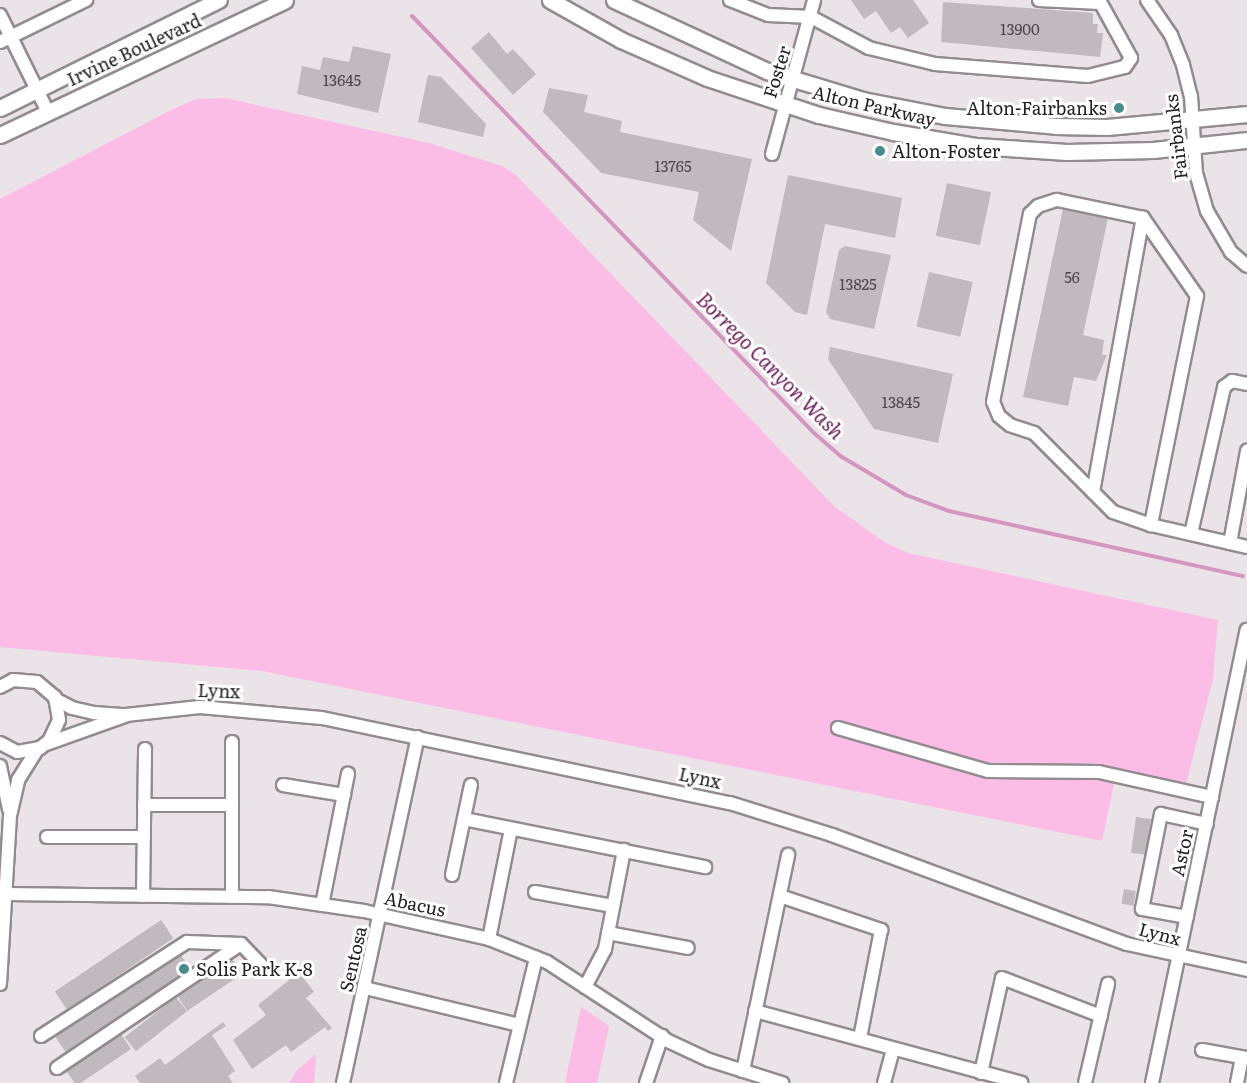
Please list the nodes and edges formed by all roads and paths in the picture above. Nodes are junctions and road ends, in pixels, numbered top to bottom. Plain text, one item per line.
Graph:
1 (86, 0) edge
2 (219, 0) edge
3 (285, 0) edge
4 (550, 0) edge
5 (614, 0) edge
6 (730, 0) edge
7 (814, 0) edge
8 (1039, 0) edge
9 (1147, 0) edge
10 (1100, 1) edge
11 (0, 15) edge
12 (810, 17) junction
13 (5, 39) edge
14 (793, 80) junction
15 (37, 90) junction
16 (786, 104) junction
17 (0, 108) edge
18 (48, 112) junction
19 (1247, 114) edge
20 (1193, 121) junction
21 (0, 135) edge
22 (1247, 140) edge
23 (1194, 147) junction
24 (772, 154) dead end
25 (1143, 218) junction
26 (1247, 266) edge
27 (1247, 384) edge
28 (1247, 451) edge
29 (1093, 492) junction
30 (1151, 525) junction
31 (1191, 534) junction
32 (1230, 543) junction
33 (1247, 547) edge
34 (1247, 630) edge
35 (2, 684) edge
36 (55, 699) junction
37 (126, 715) junction
38 (838, 728) dead end
39 (418, 737) junction
40 (232, 742) dead end
41 (0, 743) edge
42 (41, 746) junction
43 (145, 749) dead end
44 (0, 766) edge
45 (348, 774) dead end
46 (283, 785) dead end
47 (471, 785) dead end
48 (344, 795) junction
49 (1212, 797) junction
50 (144, 805) junction
51 (232, 805) junction
52 (10, 816) junction
53 (464, 819) junction
54 (1207, 824) junction
55 (512, 829) junction
56 (47, 837) dead end
57 (144, 837) junction
58 (624, 850) junction
59 (788, 855) dead end
60 (705, 867) dead end
61 (452, 875) dead end
62 (534, 892) dead end
63 (6, 894) junction
64 (143, 896) junction
65 (780, 896) junction
66 (232, 897) junction
67 (322, 905) junction
68 (613, 906) junction
69 (381, 915) junction
70 (1187, 917) junction
71 (608, 933) junction
72 (489, 939) junction
73 (241, 944) junction
74 (688, 948) dead end
75 (536, 958) junction
76 (1178, 958) junction
77 (264, 968) dead end
78 (1247, 970) edge
79 (0, 984) edge
80 (1108, 984) dead end
81 (585, 987) junction
82 (365, 988) junction
83 (755, 1011) junction
84 (1101, 1016) junction
85 (519, 1025) junction
86 (41, 1036) dead end
87 (662, 1036) junction
88 (860, 1038) junction
89 (893, 1050) junction
90 (1202, 1050) dead end
91 (1244, 1058) edge
92 (57, 1068) dead end
93 (981, 1073) junction
94 (749, 1076) edge
95 (343, 1083) edge
96 (506, 1083) edge
97 (646, 1083) edge
98 (782, 1083) edge
99 (884, 1083) edge
100 (1021, 1083) edge
101 (1085, 1083) edge
102 (1152, 1083) edge
103 (1237, 1083) edge

1 - 13 street
2 - 15 main road, Irvine Boulevard
3 - 18 main road, Irvine Boulevard
4 - 16 main road, Alton Parkway
5 - 14 main road, Alton Parkway
6 - 12 street
7 - 12 street, Foster
8 - 10 street
9 - 20 street, Fairbanks
10 - 12 street
11 - 13 street
12 - 14 street, Foster
13 - 15 street
14 - 16 street, Foster
14 - 20 main road, Alton Parkway
15 - 17 main road, Irvine Boulevard
15 - 18 street
16 - 23 main road, Alton Parkway
16 - 24 street, Foster
18 - 21 main road, Irvine Boulevard
19 - 20 main road, Alton Parkway
20 - 23 street, Fairbanks
22 - 23 main road, Alton Parkway
23 - 26 street, Fairbanks
25 - 29 street
25 - 29 street
25 - 30 street
27 - 31 street
28 - 32 street
29 - 30 street
30 - 31 street
31 - 32 street
32 - 33 street
34 - 49 street, Astor
35 - 36 street, Lynx
36 - 37 street, Lynx
36 - 42 street
37 - 39 street, Lynx
37 - 42 street, Lynx
38 - 49 street
39 - 69 street, Sentosa
39 - 76 street, Lynx
40 - 51 street
41 - 42 street
42 - 52 street
43 - 50 street
44 - 52 street
45 - 48 street
46 - 48 street
47 - 53 street
48 - 67 street
49 - 54 street, Astor
50 - 51 street
50 - 57 street
51 - 66 street
52 - 63 street
53 - 55 street
53 - 61 street
54 - 70 street, Astor
54 - 70 street
55 - 58 street
55 - 72 street
56 - 57 street
57 - 64 street
58 - 60 street
58 - 68 street
59 - 65 street
62 - 68 street
63 - 64 street, Abacus
63 - 79 street
64 - 66 street, Abacus
65 - 83 street
65 - 88 street
66 - 67 street, Abacus
67 - 69 street, Abacus
68 - 71 street
69 - 72 street, Abacus
69 - 82 street, Sentosa
70 - 76 street, Astor
71 - 74 street
71 - 81 street
72 - 75 street, Abacus
73 - 77 street
73 - 86 street
73 - 92 street
75 - 81 street, Abacus
75 - 85 street
76 - 78 street, Lynx
76 - 102 street, Astor
80 - 84 street
81 - 87 street, Abacus
82 - 85 street
82 - 95 street, Sentosa
83 - 88 street
83 - 94 street
84 - 93 street
84 - 101 street
85 - 96 street
87 - 94 street, Abacus
87 - 97 street
88 - 89 street
89 - 93 street
89 - 99 street
90 - 91 street
91 - 103 street
93 - 100 street
94 - 98 street, Abacus

